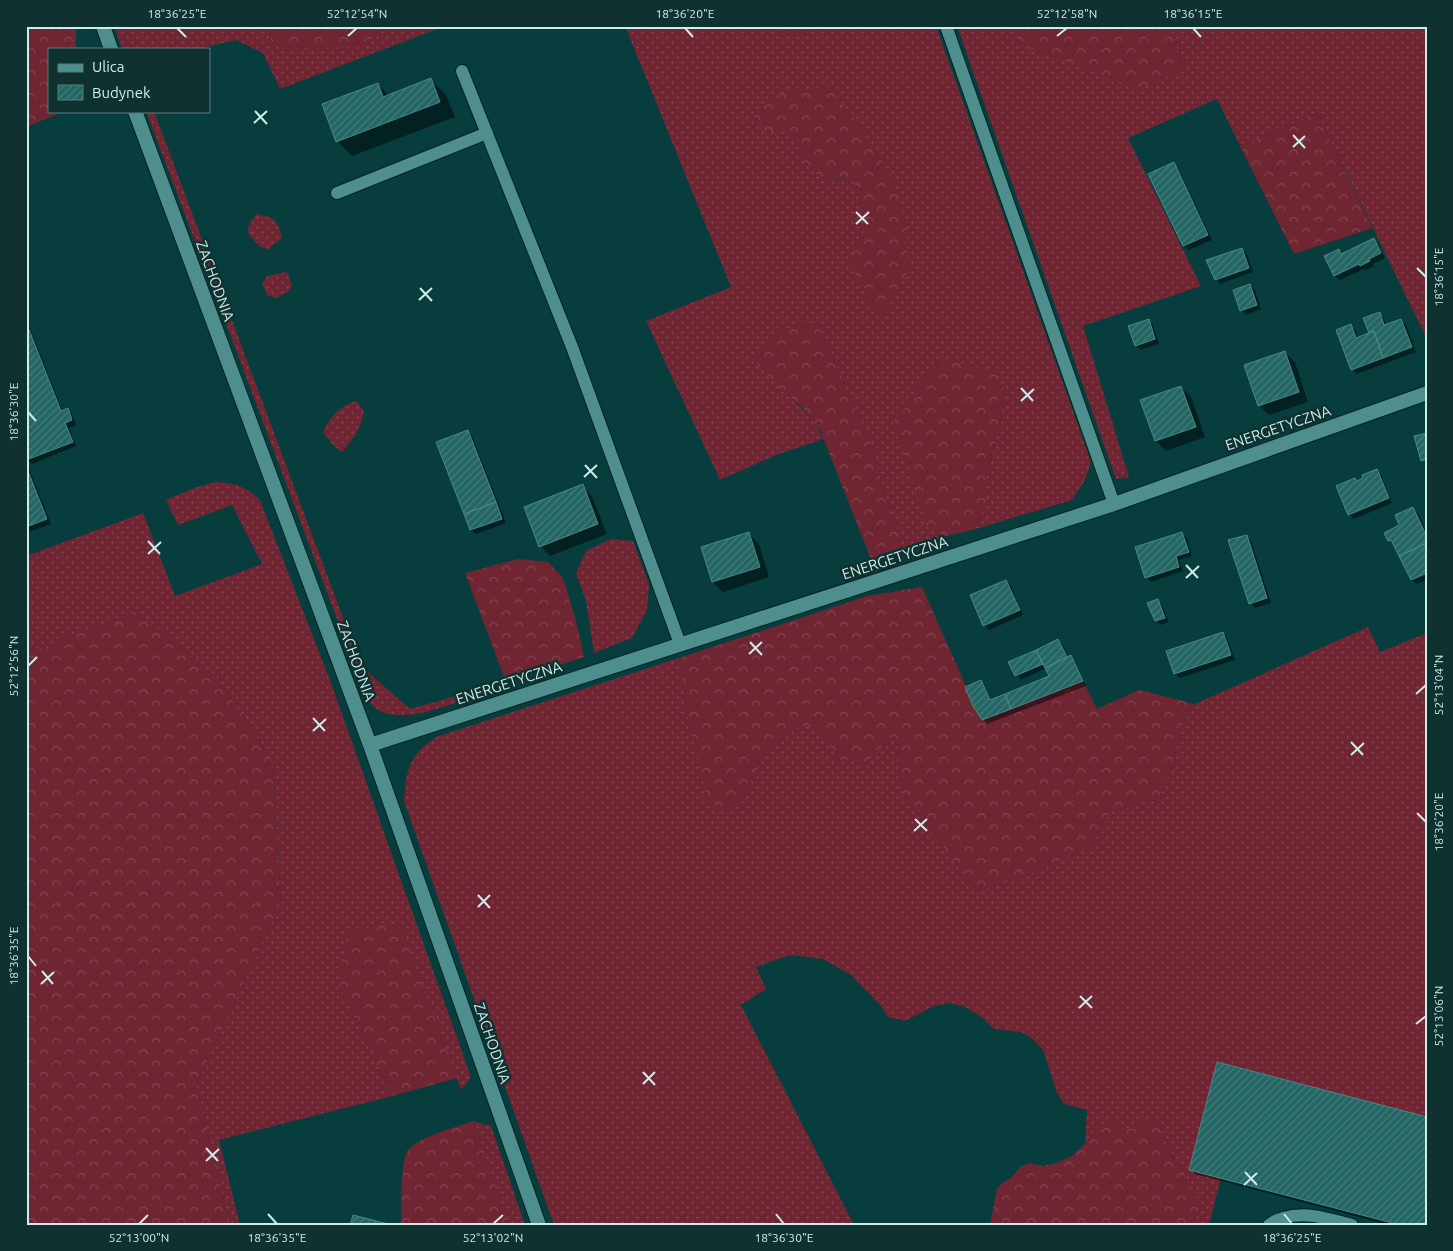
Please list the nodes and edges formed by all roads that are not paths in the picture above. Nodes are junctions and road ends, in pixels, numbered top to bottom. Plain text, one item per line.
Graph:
1 (103, 26) edge
2 (946, 26) edge
3 (112, 48) edge
4 (462, 71) dead end
5 (135, 112) edge
6 (487, 133) junction
7 (337, 193) dead end
8 (1427, 393) edge
9 (1114, 504) junction
10 (680, 644) junction
11 (370, 745) junction
12 (539, 1225) edge
13 (1269, 1225) edge
14 (1352, 1225) edge

1 - 3 street
2 - 9 lane
4 - 6 lane
5 - 11 street, ZACHODNIA
6 - 7 lane
6 - 10 lane
8 - 9 street, ENERGETYCZNA
9 - 10 street, ENERGETYCZNA
10 - 11 street, ENERGETYCZNA
11 - 12 street, ZACHODNIA
13 - 14 lane

